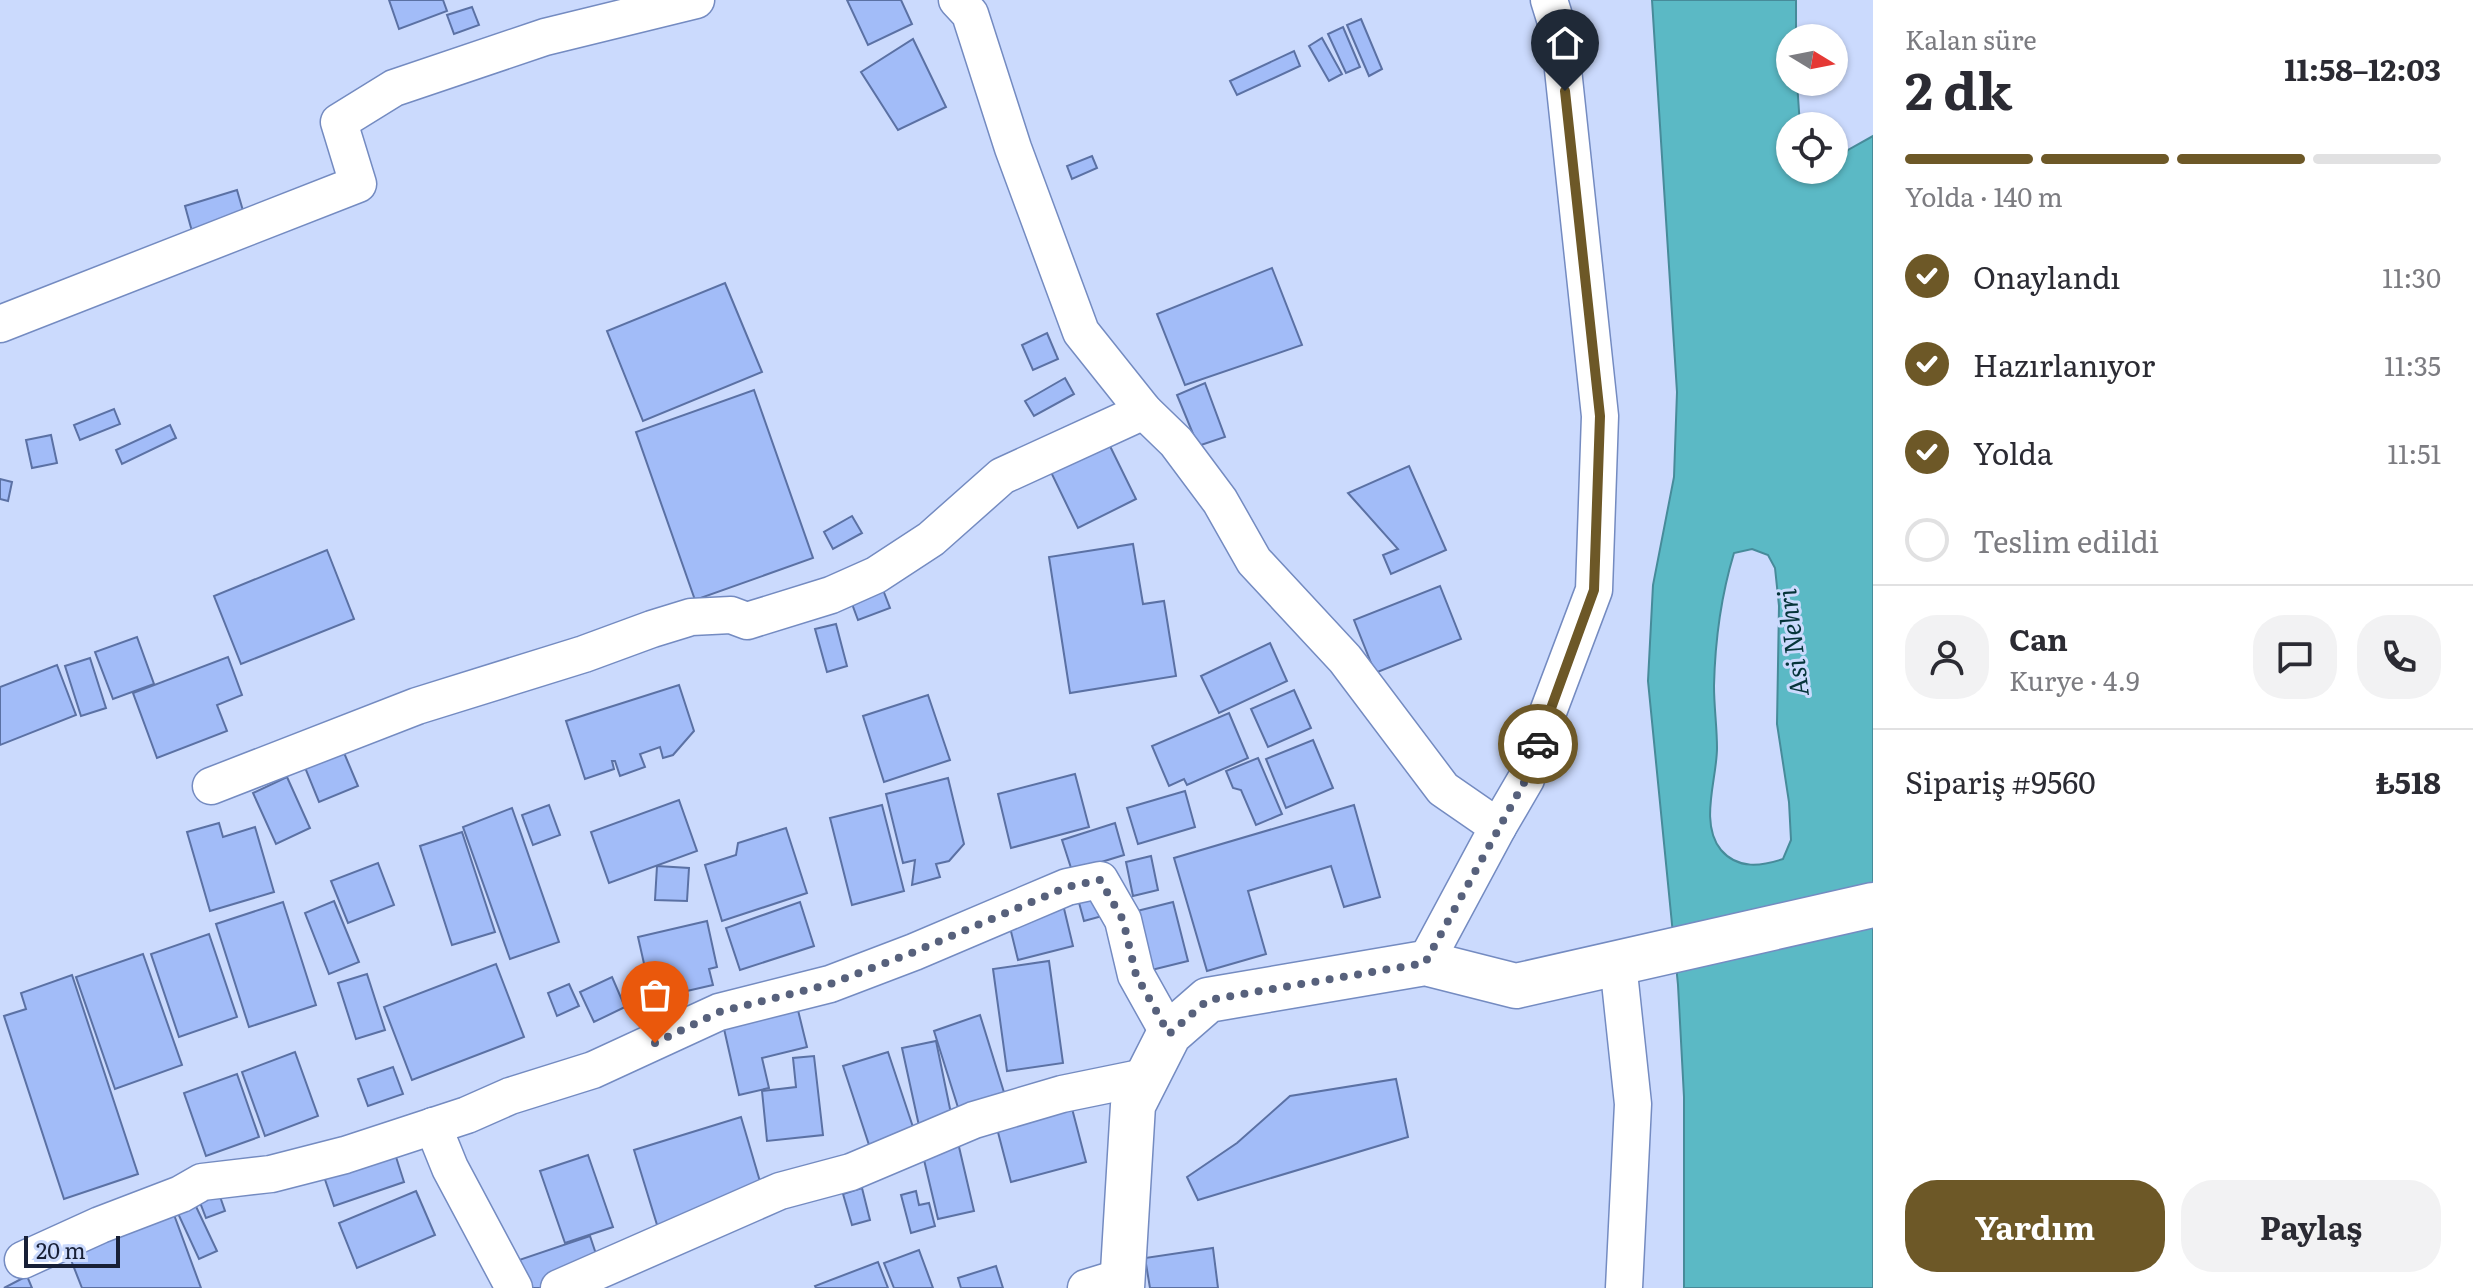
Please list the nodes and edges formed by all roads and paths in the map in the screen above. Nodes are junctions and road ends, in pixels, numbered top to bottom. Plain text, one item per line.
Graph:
1 (696, 0) edge
2 (957, 0) edge
3 (1549, 0) edge
4 (0, 324) edge
5 (1144, 411) junction
6 (211, 786) dead end
7 (1498, 827) junction
8 (1873, 905) edge
9 (1425, 963) junction
10 (1618, 963) junction
11 (1169, 1034) junction
12 (1145, 1077) junction
13 (433, 1126) junction
14 (23, 1260) dead end
15 (1110, 1284) edge
16 (514, 1288) edge
17 (559, 1288) edge
18 (1624, 1288) edge

1 - 4 street
2 - 5 street
3 - 7 street
5 - 6 street
5 - 7 street
7 - 9 street
8 - 10 main road
9 - 10 main road
9 - 11 main road
10 - 18 street
11 - 12 main road
11 - 13 street
12 - 15 main road
12 - 17 street
13 - 14 street
13 - 16 street

